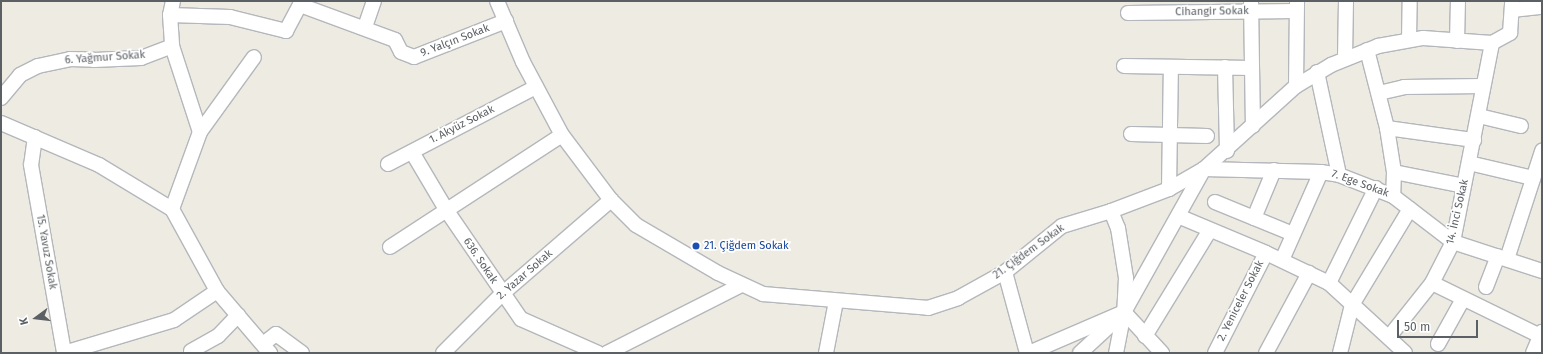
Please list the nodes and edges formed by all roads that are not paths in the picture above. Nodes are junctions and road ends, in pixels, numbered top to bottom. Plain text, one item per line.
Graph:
1 (173, 1) edge
2 (374, 1) edge
3 (497, 1) edge
4 (1346, 1) edge
5 (1410, 1) edge
6 (1458, 1) edge
7 (1251, 6) edge
8 (1297, 6) edge
9 (1512, 6) edge
10 (1542, 8) edge
11 (1128, 13) dead end
12 (170, 15) junction
13 (506, 21) junction
14 (365, 27) junction
15 (1409, 40) junction
16 (1457, 41) junction
17 (1492, 43) junction
18 (172, 46) junction
19 (1366, 50) junction
20 (254, 57) dead end
21 (1345, 58) junction
22 (1124, 66) dead end
23 (1171, 67) junction
24 (1225, 67) junction
25 (1252, 68) junction
26 (1317, 72) junction
27 (1296, 86) junction
28 (1483, 86) junction
29 (536, 87) junction
30 (1379, 93) junction
31 (1, 98) edge
32 (1479, 116) junction
33 (1, 123) edge
34 (1253, 126) junction
35 (1521, 126) dead end
36 (1386, 128) junction
37 (200, 132) junction
38 (1131, 134) dead end
39 (562, 135) junction
40 (1170, 135) junction
41 (1207, 136) dead end
42 (35, 137) junction
43 (1474, 140) junction
44 (1227, 151) junction
45 (1542, 151) edge
46 (412, 152) junction
47 (1469, 163) junction
48 (388, 164) dead end
49 (1204, 168) junction
50 (1274, 170) junction
51 (1321, 172) junction
52 (1394, 172) junction
53 (1339, 175) junction
54 (1533, 178) junction
55 (1464, 186) junction
56 (1376, 188) junction
57 (1168, 189) junction
58 (1393, 196) junction
59 (611, 200) junction
60 (1215, 202) dead end
61 (172, 209) junction
62 (1410, 209) junction
63 (447, 211) junction
64 (1111, 211) junction
65 (1178, 216) junction
66 (1254, 218) junction
67 (1210, 230) junction
68 (1294, 234) junction
69 (1452, 242) junction
70 (390, 247) dead end
71 (1266, 254) junction
72 (1503, 257) junction
73 (1282, 260) junction
74 (1542, 271) edge
75 (1005, 272) junction
76 (1309, 273) junction
77 (1432, 283) junction
78 (741, 284) junction
79 (1329, 284) junction
80 (1486, 287) dead end
81 (217, 291) junction
82 (502, 294) junction
83 (1463, 299) junction
84 (836, 301) junction
85 (1352, 305) junction
86 (1124, 312) junction
87 (238, 316) junction
88 (1541, 334) edge
89 (1145, 336) junction
90 (1392, 344) edge
91 (1438, 344) dead end
92 (266, 349) edge
93 (191, 351) dead end
94 (64, 353) edge
95 (302, 353) edge
96 (443, 353) edge
97 (598, 353) edge
98 (607, 353) edge
99 (826, 353) edge
100 (1028, 353) edge
101 (1080, 353) edge
102 (1116, 353) edge
103 (1162, 353) edge
104 (1215, 353) edge
105 (1266, 353) edge
106 (1340, 353) edge
107 (1405, 353) edge
108 (1534, 353) edge

1 - 12 street
2 - 14 street
3 - 13 street, 21. Çiğdem Sokak
4 - 21 street
5 - 15 street
6 - 16 street
7 - 8 street, Cihangir Sokak
7 - 11 street, Cihangir Sokak
7 - 25 street
8 - 27 street
9 - 10 street
9 - 17 street
12 - 14 street, 9. Yalçın Sokak
12 - 18 street
13 - 14 street, 9. Yalçın Sokak
13 - 29 street, 21. Çiğdem Sokak
15 - 16 street, 21. Çiğdem Sokak
15 - 19 street, 21. Çiğdem Sokak
16 - 17 street, 21. Çiğdem Sokak
17 - 28 street, 14. İnci Sokak
18 - 31 street, 6. Yağmur Sokak
18 - 37 street
19 - 21 street, 21. Çiğdem Sokak
19 - 30 street
20 - 37 street
21 - 26 street, 21. Çiğdem Sokak
22 - 23 street
23 - 24 street
23 - 40 street
24 - 25 street
24 - 44 street
25 - 34 street
26 - 27 street, 21. Çiğdem Sokak
26 - 53 street
27 - 34 street, 21. Çiğdem Sokak
28 - 30 street
28 - 32 street, 14. İnci Sokak
29 - 39 street, 21. Çiğdem Sokak
29 - 46 street, 1. Akyüz Sokak
30 - 36 street
32 - 35 street
32 - 43 street, 14. İnci Sokak
33 - 42 street
34 - 44 street, 21. Çiğdem Sokak
36 - 43 street
36 - 52 street
37 - 61 street
38 - 40 street
39 - 59 street, 21. Çiğdem Sokak
39 - 63 street
40 - 41 street
40 - 57 street
42 - 61 street
42 - 94 street, 15. Yavuz Sokak
43 - 47 street, 14. İnci Sokak
44 - 49 street, 21. Çiğdem Sokak
45 - 54 street
46 - 48 street, 1. Akyüz Sokak
46 - 63 street, 636. Sokak
47 - 54 street
47 - 55 street, 14. İnci Sokak
49 - 50 street, 7. Ege Sokak
49 - 57 street, 21. Çiğdem Sokak
49 - 65 street
50 - 51 street, 7. Ege Sokak
50 - 66 street
51 - 53 street, 7. Ege Sokak
51 - 68 street
52 - 55 street
52 - 58 street
53 - 56 street, 7. Ege Sokak
54 - 72 street
55 - 69 street, 14. İnci Sokak
56 - 58 street, 7. Ege Sokak
56 - 79 street
57 - 64 street, 21. Çiğdem Sokak
58 - 62 street, 7. Ege Sokak
59 - 78 street, 21. Çiğdem Sokak
59 - 82 street, 2. Yazar Sokak
60 - 66 street
61 - 81 street
62 - 69 street, 7. Ege Sokak
62 - 85 street
63 - 70 street
63 - 82 street, 636. Sokak
64 - 75 street, 21. Çiğdem Sokak
64 - 86 street
65 - 67 street
65 - 86 street
66 - 68 street
67 - 71 street
67 - 89 street
68 - 73 street
69 - 72 street
69 - 77 street, 14. İnci Sokak
71 - 73 street, 2. Yeniceler Sokak
71 - 104 street, 2. Yeniceler Sokak
72 - 74 street
72 - 80 street
73 - 76 street, 2. Yeniceler Sokak
75 - 84 street, 21. Çiğdem Sokak
75 - 100 street
76 - 79 street, 2. Yeniceler Sokak
76 - 105 street
77 - 83 street
77 - 90 street, 14. İnci Sokak
78 - 84 street, 21. Çiğdem Sokak
78 - 98 street
79 - 85 street, 2. Yeniceler Sokak
81 - 87 street
81 - 94 street, 15. Yavuz Sokak
82 - 96 street, 2. Yazar Sokak
82 - 97 street, 636. Sokak
83 - 88 street
83 - 91 street
84 - 99 street
85 - 90 street, 2. Yeniceler Sokak
85 - 106 street
86 - 89 street
86 - 100 street
86 - 101 street
86 - 102 street
87 - 92 street
87 - 93 street
88 - 108 street
89 - 103 street
90 - 107 street, 2. Yeniceler Sokak
92 - 95 street

